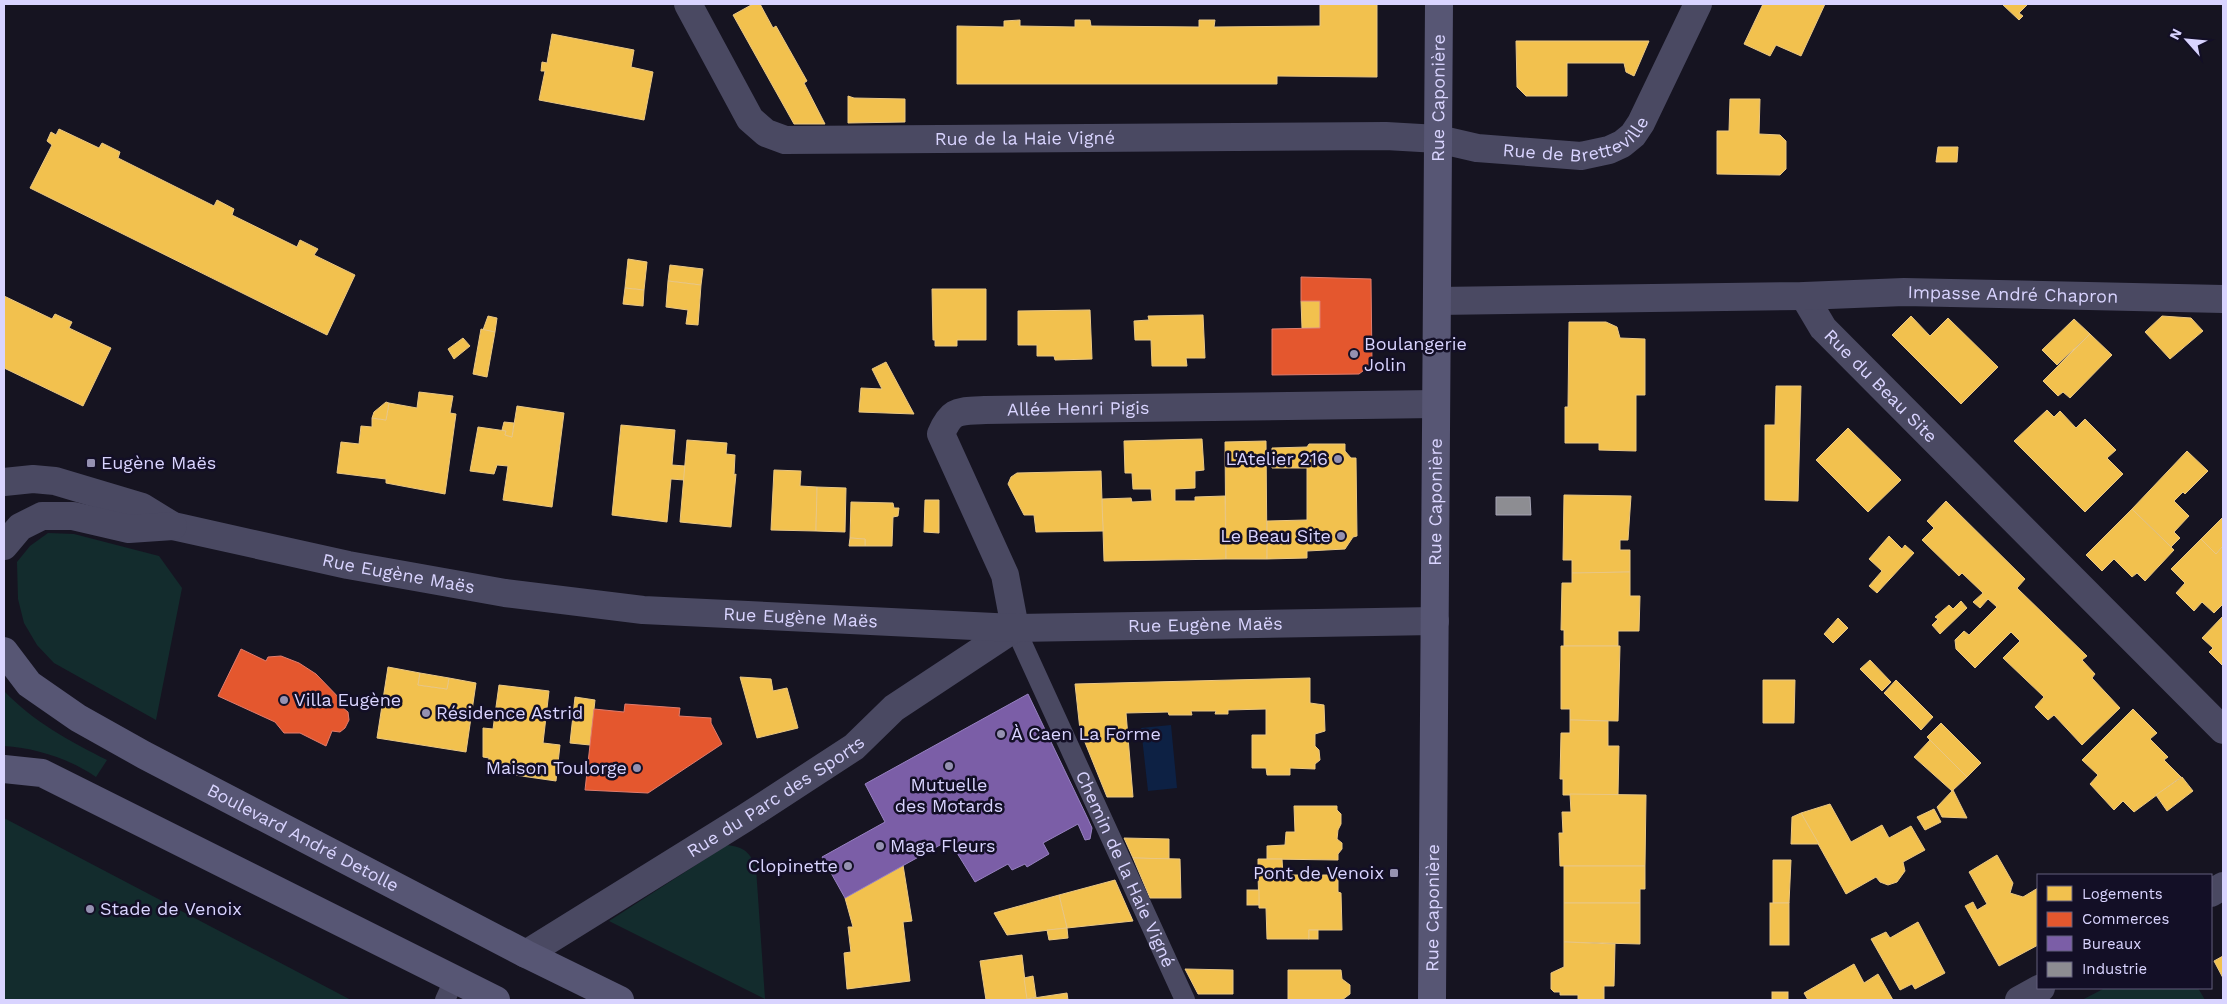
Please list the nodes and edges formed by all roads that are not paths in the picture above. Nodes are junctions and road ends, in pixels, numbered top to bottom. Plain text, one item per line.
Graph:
1 (688, 4) edge
2 (1439, 4) edge
3 (1698, 4) edge
4 (1438, 139) junction
5 (1804, 296) junction
6 (2223, 299) edge
7 (1438, 301) junction
8 (1436, 404) junction
9 (4, 482) edge
10 (173, 526) junction
11 (4, 546) edge
12 (1435, 621) junction
13 (1016, 628) junction
14 (4, 651) edge
15 (2223, 730) edge
16 (4, 769) edge
17 (2223, 886) edge
18 (2212, 892) edge
19 (526, 954) junction
20 (2039, 989) edge
21 (450, 990) edge
22 (496, 1000) edge
23 (620, 1000) edge
24 (1185, 1000) edge
25 (1432, 1000) edge
26 (2019, 1000) edge

1 - 4 street, Rue de la Haie Vigné
2 - 4 main road, Rue Caponière
3 - 4 street, Rue de Bretteville
4 - 7 main road, Rue Caponière
5 - 6 street, Impasse André Chapron
5 - 7 street
5 - 15 street, Rue du Beau Site
7 - 8 main road, Rue Caponière
8 - 12 main road, Rue Caponière
8 - 13 street, Allée Henri Pigis
9 - 10 street, Rue Eugène Maës
10 - 11 street, Rue Eugène Maës
10 - 13 street, Rue Eugène Maës
12 - 13 street, Rue Eugène Maës
12 - 25 main road, Rue Caponière
13 - 19 street, Rue du Parc des Sports
13 - 24 lane, Chemin de la Haie Vigné
14 - 19 main road, Boulevard André Detolle
16 - 21 main road
17 - 18 street
19 - 23 main road, Boulevard André Detolle
20 - 26 street
21 - 22 main road

